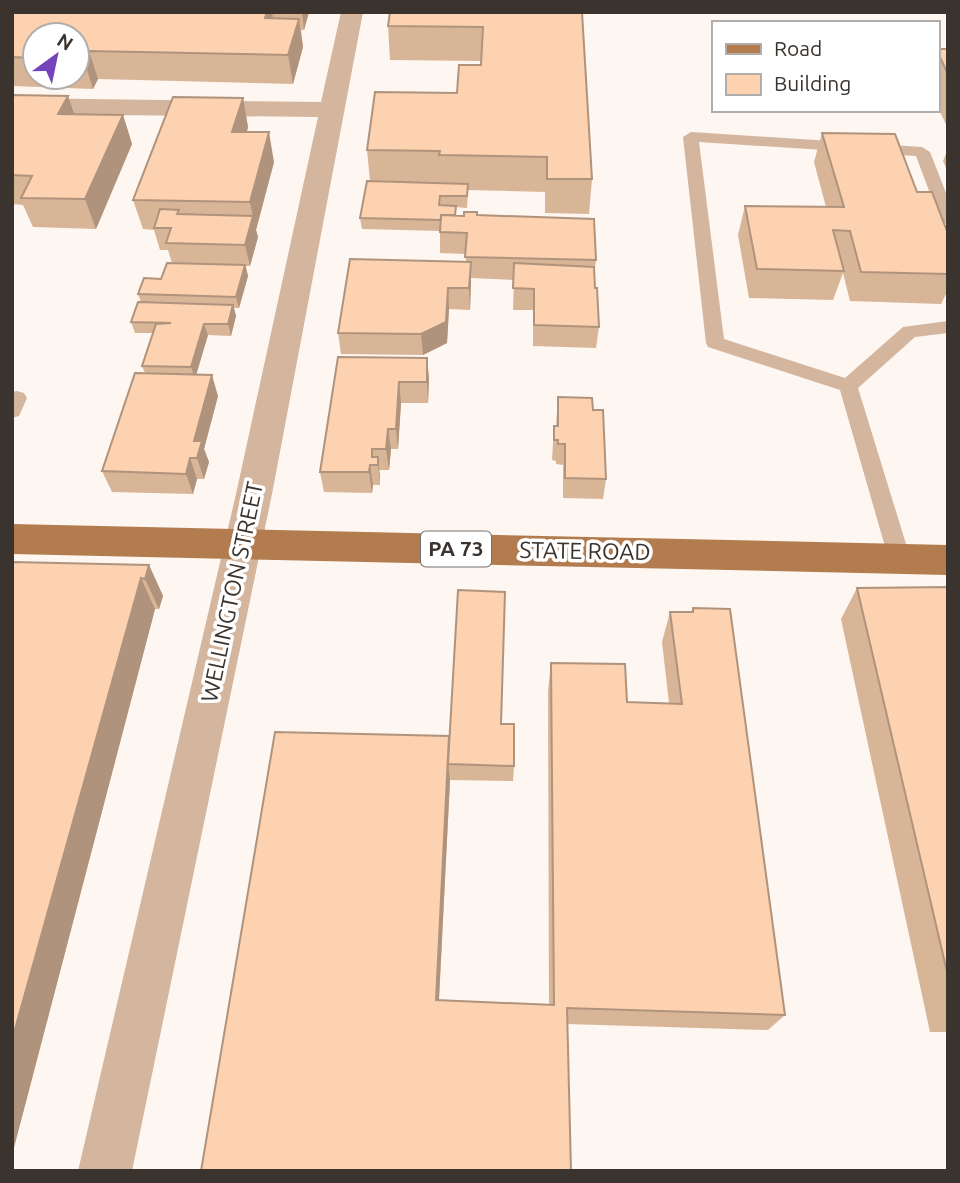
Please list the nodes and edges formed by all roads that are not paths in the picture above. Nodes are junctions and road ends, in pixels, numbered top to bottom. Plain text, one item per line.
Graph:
1 (352, 12) edge
2 (12, 106) edge
3 (331, 110) junction
4 (948, 220) edge
5 (948, 327) edge
6 (848, 386) junction
7 (12, 539) edge
8 (242, 544) junction
9 (899, 557) junction
10 (948, 560) edge
11 (105, 1171) edge

1 - 3 street, WELLINGTON STREET
2 - 3 street
3 - 8 street, WELLINGTON STREET
4 - 6 lane
5 - 6 lane
6 - 9 lane
7 - 8 main road, STATE ROAD / PA 73
8 - 9 main road, STATE ROAD / PA 73
8 - 11 street, WELLINGTON STREET
9 - 10 main road, STATE ROAD / PA 73

